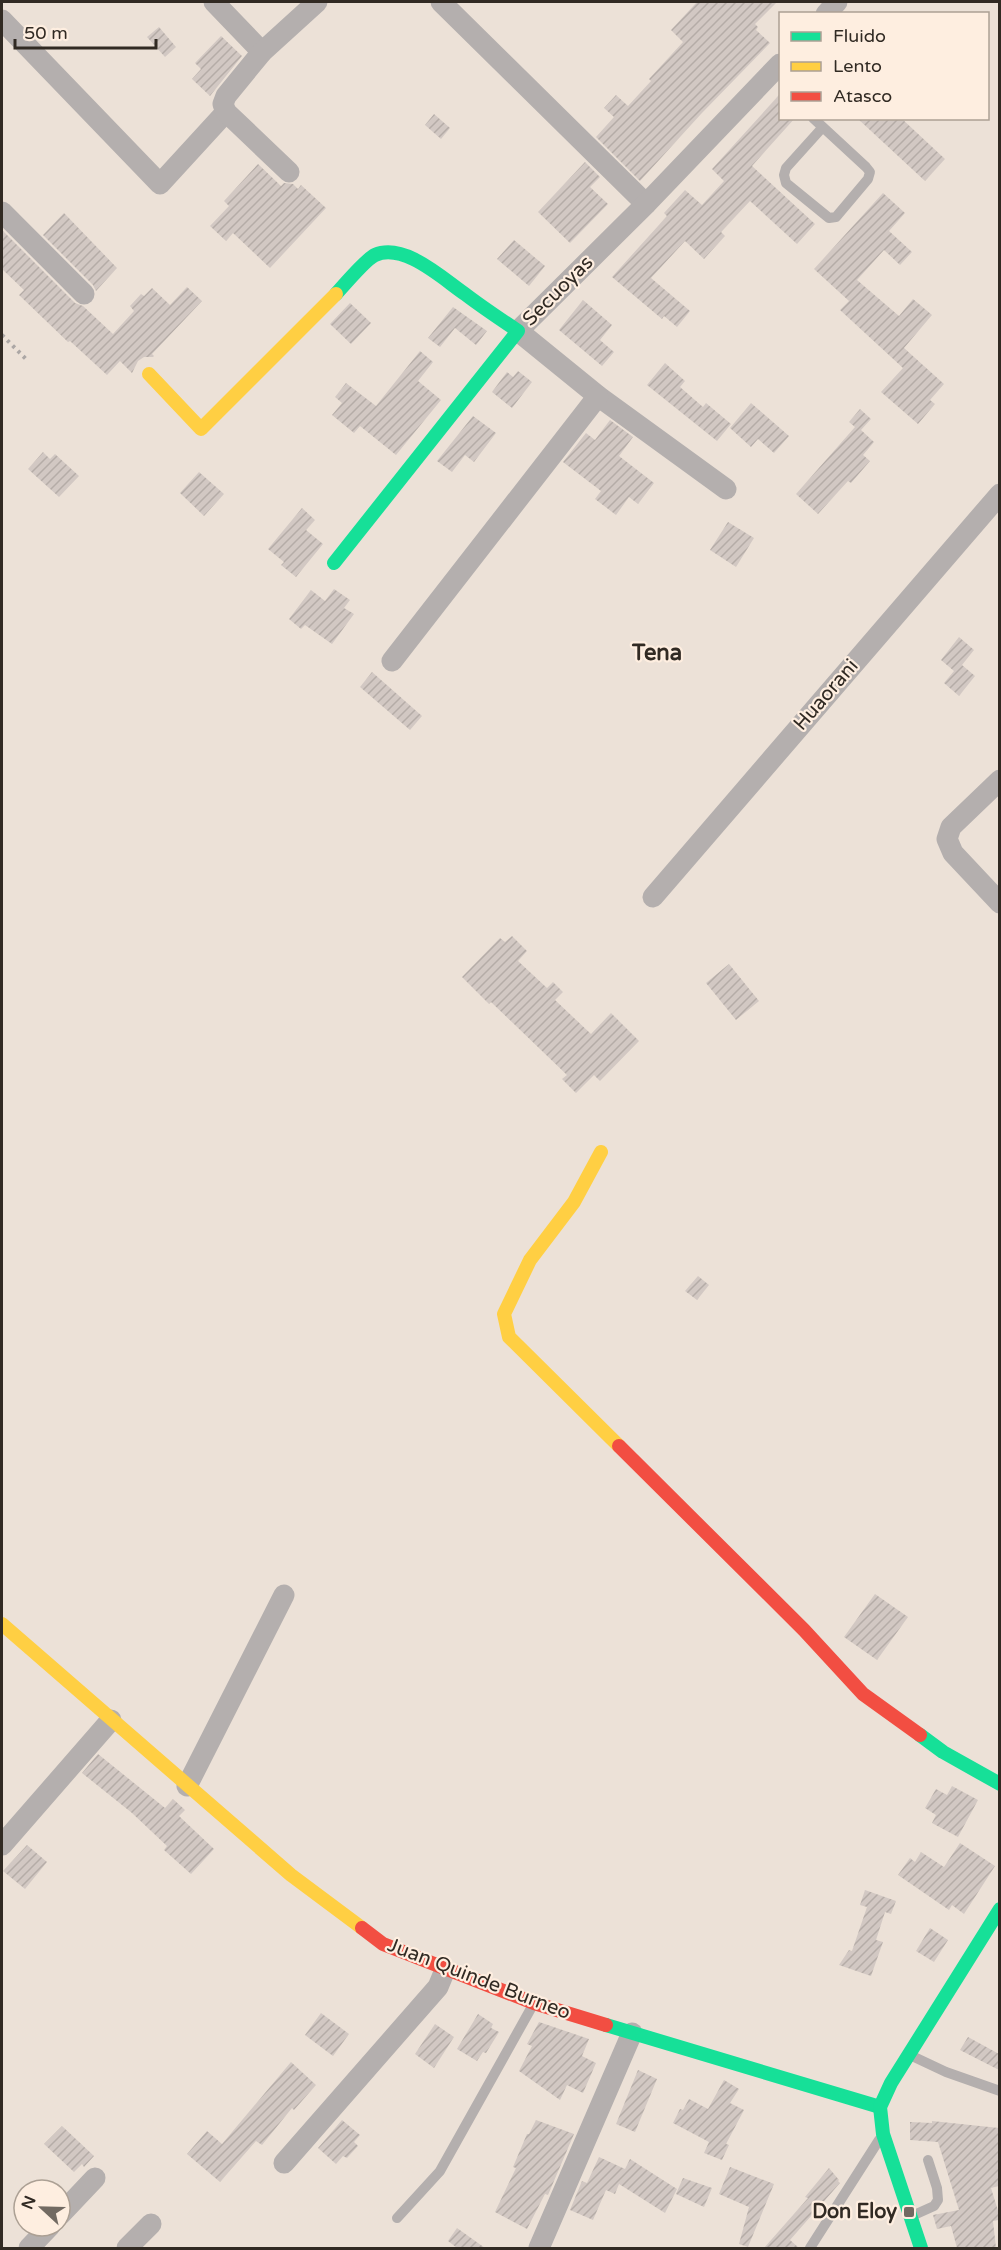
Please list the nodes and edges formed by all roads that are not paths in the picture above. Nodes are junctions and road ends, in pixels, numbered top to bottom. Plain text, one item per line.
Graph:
1 (214, 2) edge
2 (317, 2) edge
3 (441, 2) edge
4 (2, 20) edge
5 (262, 52) junction
6 (777, 75) edge
7 (226, 112) junction
8 (815, 120) edge
9 (822, 128) junction
10 (289, 172) dead end
11 (646, 204) junction
12 (2, 212) edge
13 (84, 294) dead end
14 (518, 331) junction
15 (149, 374) dead end
16 (598, 396) junction
17 (726, 489) dead end
18 (999, 494) edge
19 (334, 563) dead end
20 (392, 661) dead end
21 (999, 780) edge
22 (653, 897) dead end
23 (999, 903) edge
24 (601, 1152) dead end
25 (284, 1595) dead end
26 (2, 1624) edge
27 (111, 1720) junction
28 (999, 1785) edge
29 (187, 1786) junction
30 (2, 1845) edge
31 (999, 1909) edge
32 (446, 1970) junction
33 (534, 2003) junction
34 (632, 2033) junction
35 (909, 2055) junction
36 (999, 2091) edge
37 (880, 2108) junction
38 (883, 2134) junction
39 (928, 2160) dead end
40 (284, 2163) dead end
41 (95, 2178) dead end
42 (72, 2203) edge
43 (911, 2217) junction
44 (397, 2218) dead end
45 (151, 2224) dead end
46 (128, 2248) edge
47 (538, 2248) edge
48 (810, 2248) edge
49 (921, 2248) edge

1 - 5 street
2 - 5 street
3 - 11 street
4 - 7 street
5 - 7 street
6 - 11 street, Secuoyas
7 - 10 street
8 - 9 lane
9 - 9 lane
11 - 14 street, Secuoyas
12 - 13 street
14 - 15 street
14 - 16 street, Secuoyas
14 - 19 street
16 - 17 street, Secuoyas
16 - 20 street
18 - 22 street, Huaorani
21 - 23 street
24 - 28 street
25 - 29 street
26 - 27 street, Juan Quinde Burneo
27 - 29 street, Juan Quinde Burneo
27 - 30 street
29 - 32 street, Juan Quinde Burneo
31 - 35 street
32 - 33 street, Juan Quinde Burneo
32 - 40 street
33 - 34 street, Juan Quinde Burneo
33 - 44 lane
34 - 37 street, Juan Quinde Burneo
34 - 47 street
35 - 36 lane
35 - 37 street
37 - 38 street
38 - 43 street
38 - 48 lane
39 - 43 lane
41 - 42 street
43 - 49 street
45 - 46 street

